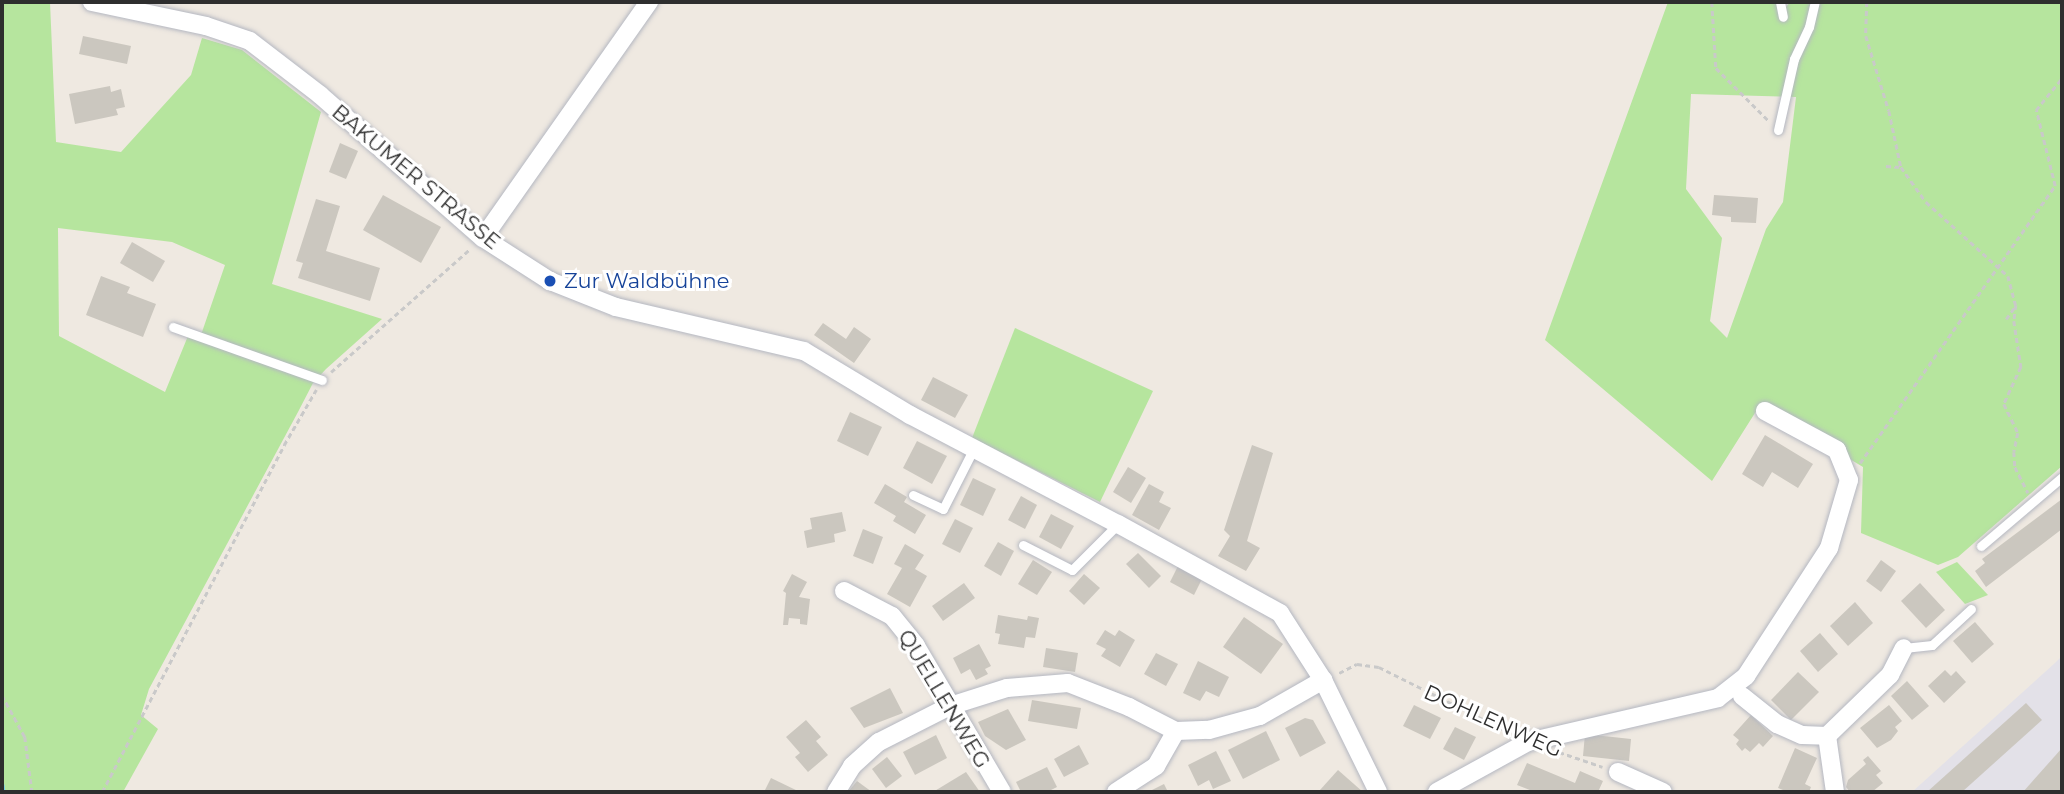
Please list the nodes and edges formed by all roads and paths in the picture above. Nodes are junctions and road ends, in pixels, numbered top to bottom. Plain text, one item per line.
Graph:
1 (92, 2) edge
2 (649, 2) edge
3 (1712, 2) edge
4 (1780, 2) edge
5 (1815, 2) edge
6 (1867, 2) edge
7 (1783, 17) dead end
8 (2062, 78) edge
9 (1778, 130) joint
10 (1886, 166) dead end
11 (1901, 167) junction
12 (483, 238) junction
13 (1998, 267) junction
14 (2016, 305) junction
15 (2006, 319) dead end
16 (173, 327) dead end
17 (322, 380) junction
18 (1765, 411) dead end
19 (974, 448) junction
20 (2062, 477) edge
21 (1849, 480) junction
22 (913, 495) dead end
23 (2034, 500) junction
24 (1118, 524) junction
25 (1023, 545) dead end
26 (1981, 546) dead end
27 (844, 591) dead end
28 (1972, 609) dead end
29 (1904, 648) joint
30 (1323, 680) junction
31 (2, 695) edge
32 (1742, 696) dead end
33 (950, 706) junction
34 (1176, 731) junction
35 (1827, 736) junction
36 (1528, 742) junction
37 (1554, 751) dead end
38 (1618, 772) joint
39 (32, 792) edge
40 (102, 792) edge
41 (836, 792) edge
42 (1002, 792) edge
43 (1116, 792) edge
44 (1378, 792) edge
45 (1437, 792) edge
46 (1663, 792) edge
47 (1835, 792) edge

1 - 12 street, BAKUMER STRASSE
2 - 12 street
3 - 9 path
4 - 7 lane
5 - 9 lane
6 - 11 path
8 - 13 path
10 - 11 path
11 - 13 path
12 - 17 path
12 - 19 street, BAKUMER STRASSE
13 - 14 path
13 - 21 path
14 - 15 path
14 - 23 path
16 - 17 lane
17 - 40 path
18 - 21 street
19 - 22 lane
19 - 24 street, BAKUMER STRASSE
20 - 23 lane
21 - 36 street
23 - 26 lane
24 - 25 lane
24 - 30 street, BAKUMER STRASSE
27 - 33 street, QUELLENWEG
28 - 29 lane
29 - 35 street
30 - 34 street
30 - 36 path, DOHLENWEG
30 - 44 street, BAKUMER STRASSE
31 - 39 path
32 - 35 street
33 - 34 street
33 - 41 street
33 - 42 street, QUELLENWEG
34 - 43 street
35 - 47 street
36 - 45 street
37 - 38 path, DOHLENWEG
38 - 46 street

